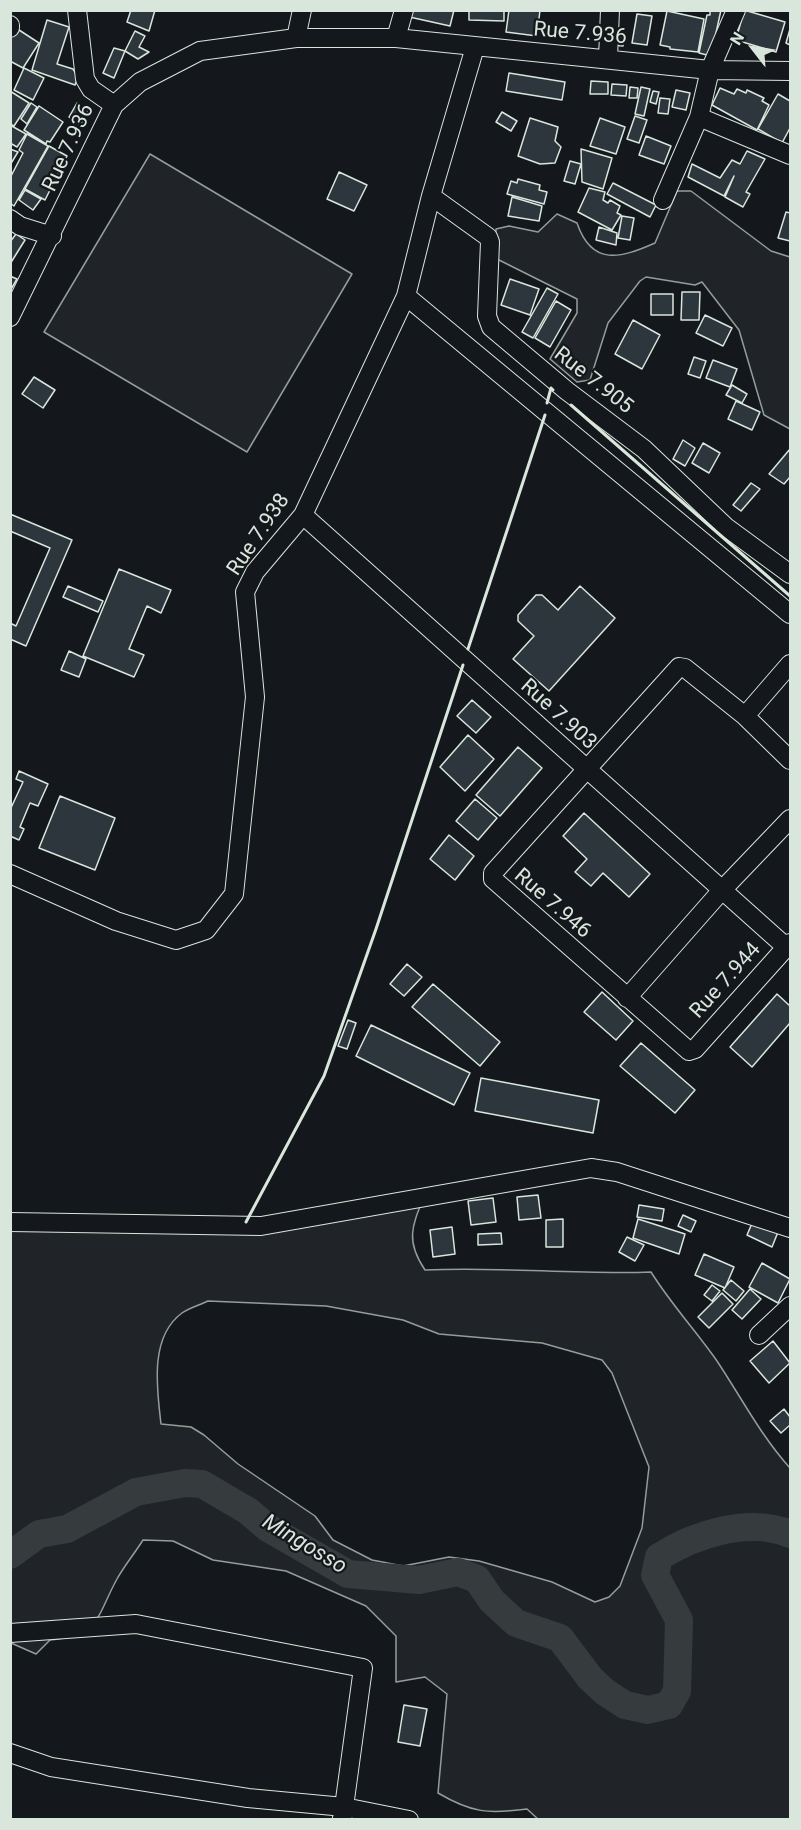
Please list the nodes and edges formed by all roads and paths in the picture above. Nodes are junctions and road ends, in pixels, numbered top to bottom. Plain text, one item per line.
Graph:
1 (77, 10) edge
2 (302, 10) edge
3 (404, 10) edge
4 (610, 10) edge
5 (736, 10) edge
6 (296, 38) junction
7 (396, 38) junction
8 (475, 47) junction
9 (608, 58) junction
10 (710, 70) junction
11 (790, 71) edge
12 (114, 105) junction
13 (699, 117) junction
14 (790, 155) edge
15 (431, 196) junction
16 (663, 200) dead end
17 (10, 219) edge
18 (52, 237) junction
19 (406, 296) junction
20 (10, 317) edge
21 (303, 515) junction
22 (790, 574) edge
23 (790, 614) edge
24 (790, 664) edge
25 (745, 716) junction
26 (790, 760) edge
27 (586, 771) junction
28 (790, 819) edge
29 (10, 874) edge
30 (722, 890) junction
31 (788, 945) edge
32 (627, 998) junction
33 (694, 1049) joint
34 (10, 1222) edge
35 (790, 1228) edge
36 (790, 1306) edge
37 (759, 1335) dead end
38 (10, 1634) edge
39 (10, 1753) edge
40 (343, 1813) edge
41 (409, 1820) edge

1 - 12 street
2 - 6 street
3 - 7 street
4 - 9 street
5 - 10 street
6 - 7 street, Rue 7.936
6 - 12 street, Rue 7.936
7 - 8 street, Rue 7.936
8 - 9 street, Rue 7.936
8 - 15 street, Rue 7.938
9 - 10 street, Rue 7.936
10 - 11 street, Rue 7.936
10 - 13 street
12 - 18 street, Rue 7.936
13 - 14 street
13 - 16 street
15 - 19 street, Rue 7.938
15 - 22 street, Rue 7.905
17 - 18 street
18 - 20 street, Rue 7.936
19 - 21 street, Rue 7.938
19 - 23 street
21 - 27 street, Rue 7.903
21 - 29 street, Rue 7.938
24 - 25 street
25 - 26 street
25 - 27 street
27 - 30 street, Rue 7.903
27 - 32 street, Rue 7.946
28 - 30 street
30 - 31 street, Rue 7.903
30 - 32 street
31 - 33 street, Rue 7.944
32 - 33 street, Rue 7.946
34 - 35 street
36 - 37 street
38 - 40 street
39 - 40 street
40 - 41 street

